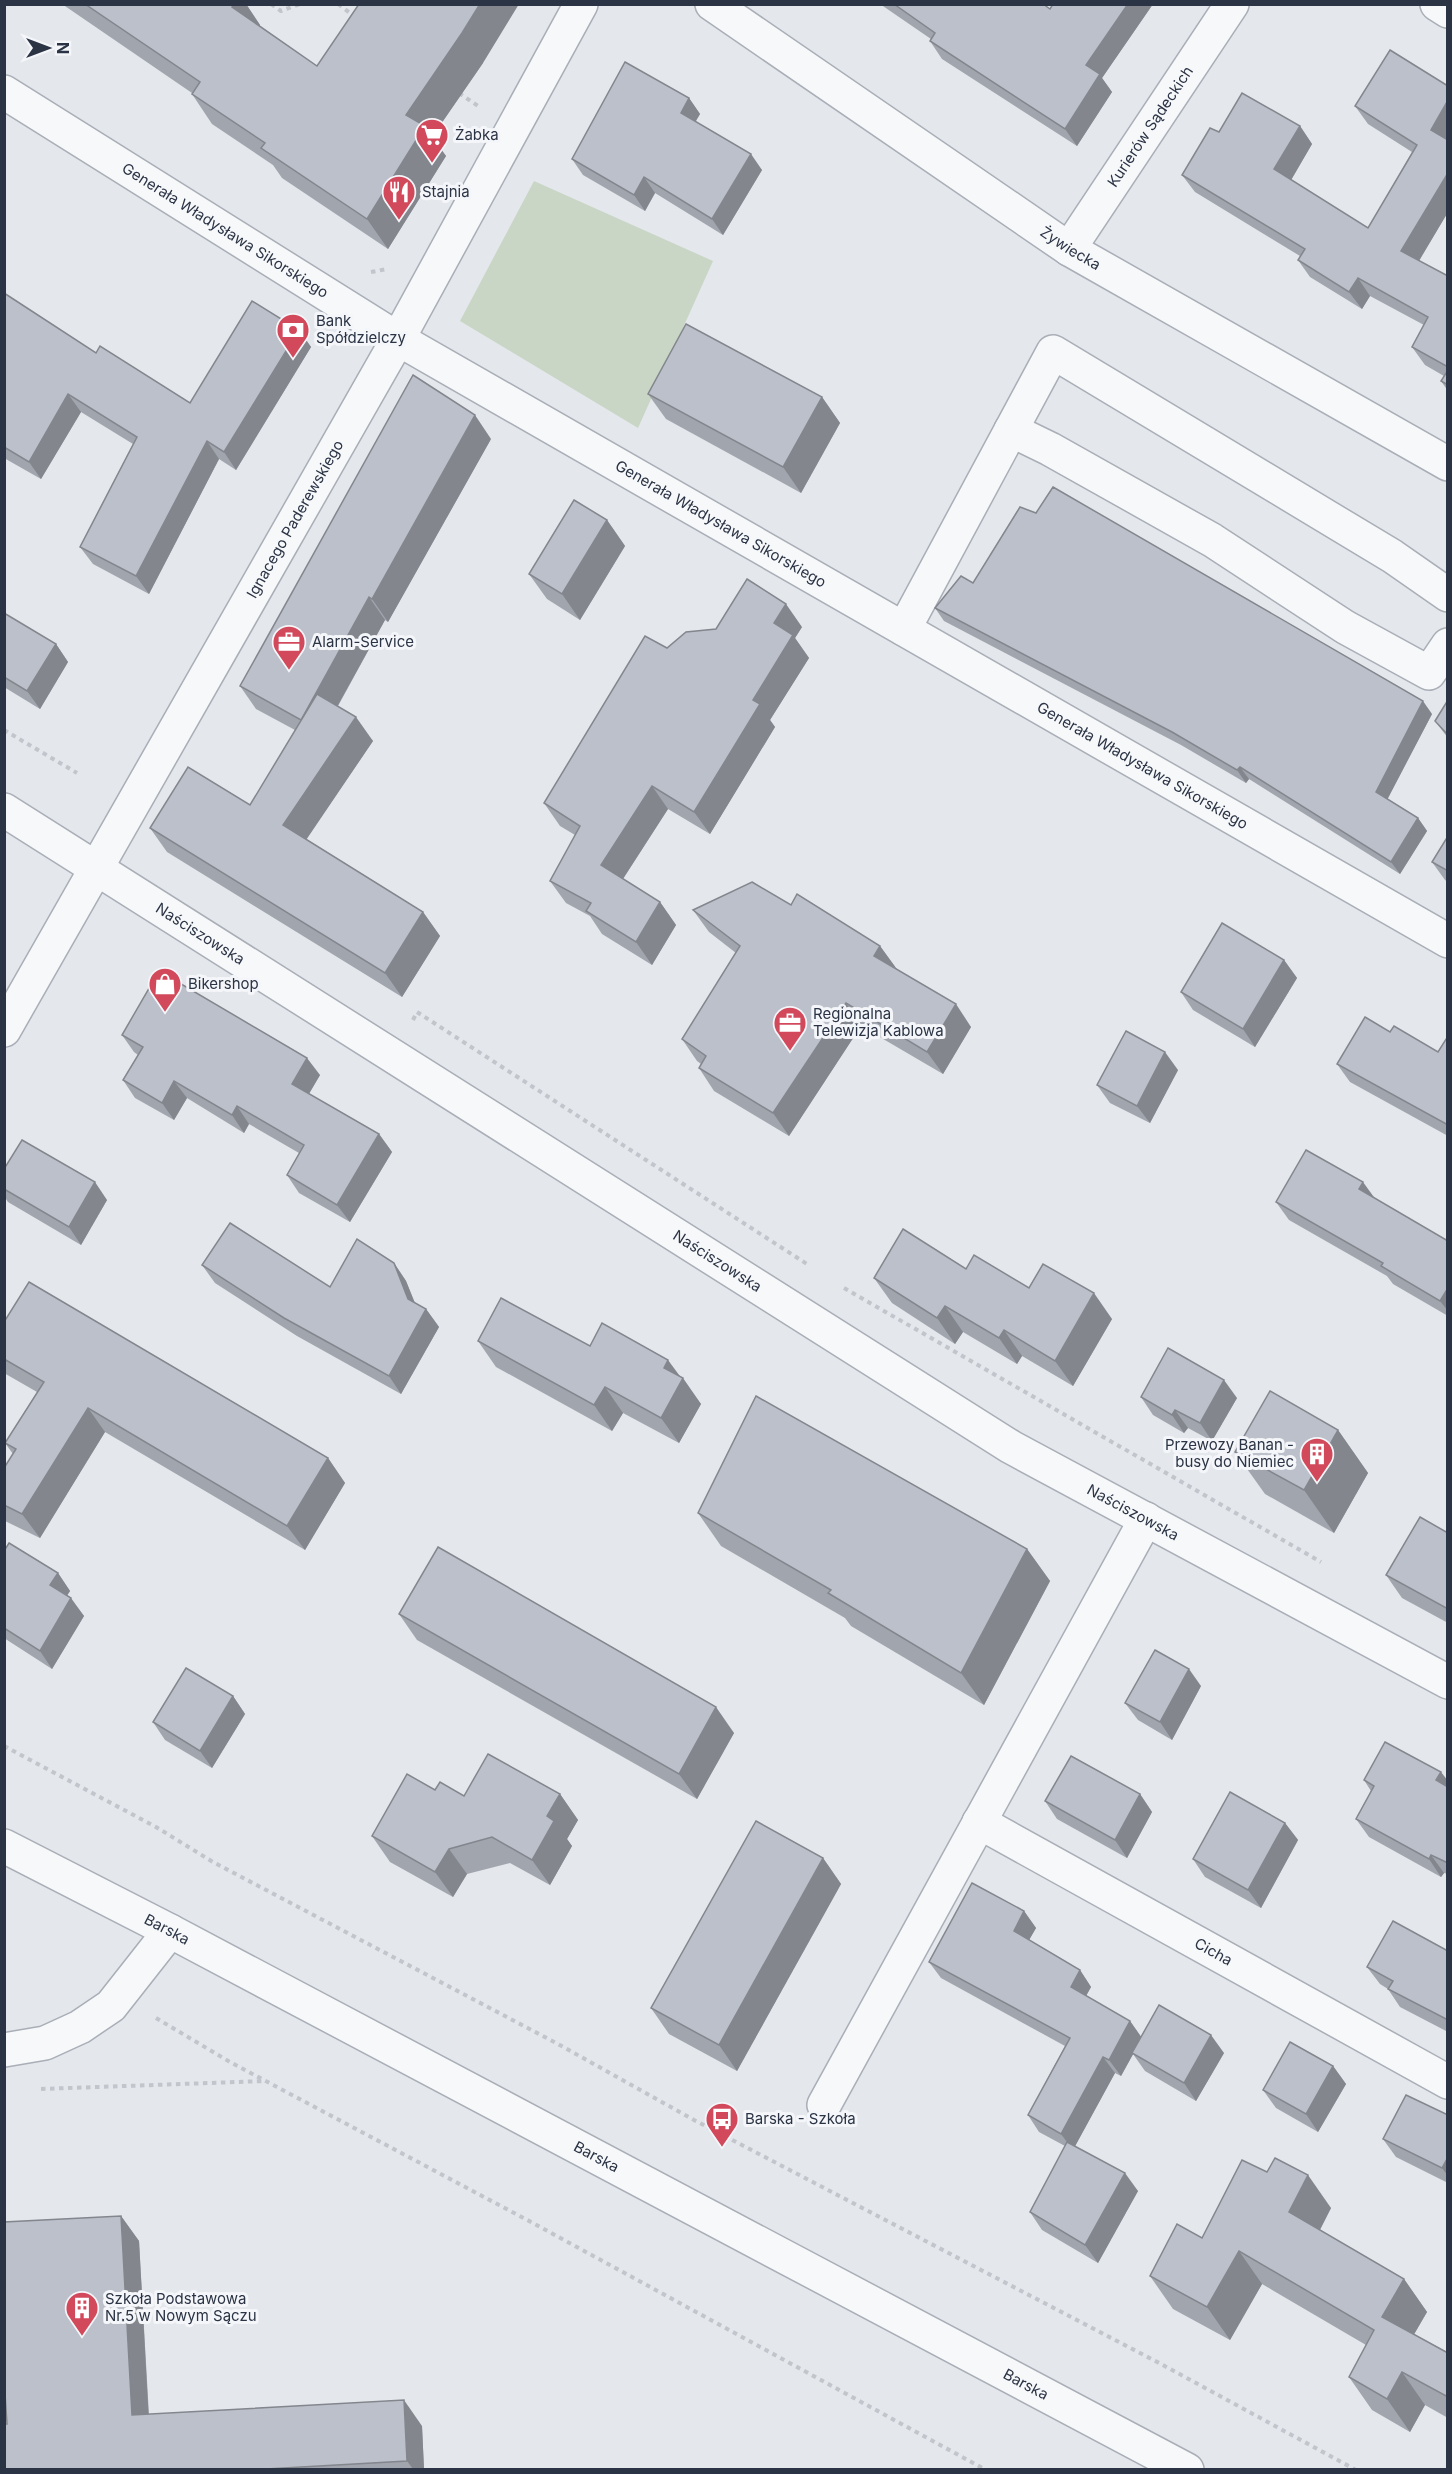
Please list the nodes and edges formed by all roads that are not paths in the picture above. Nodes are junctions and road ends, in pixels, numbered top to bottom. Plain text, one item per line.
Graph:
1 (581, 4) edge
2 (712, 4) edge
3 (1232, 4) edge
4 (1437, 4) edge
5 (1448, 10) edge
6 (4, 92) edge
7 (1069, 249) junction
8 (398, 339) junction
9 (1011, 430) junction
10 (1448, 464) edge
11 (1448, 595) edge
12 (904, 629) junction
13 (1448, 645) edge
14 (4, 810) edge
15 (95, 869) junction
16 (1448, 940) edge
17 (4, 1030) edge
18 (1146, 1520) junction
19 (1448, 1682) edge
20 (980, 1822) junction
21 (4, 1846) edge
22 (170, 1931) junction
23 (4, 2050) edge
24 (1448, 2082) edge
25 (824, 2105) dead end
26 (1187, 2469) edge

1 - 8 street, Ignacego Paderewskiego
2 - 7 street, Żywiecka
3 - 7 street, Kurierów Sądeckich
4 - 5 street
6 - 8 street, Generała Władysława Sikorskiego
7 - 10 street, Żywiecka
8 - 12 street, Generała Władysława Sikorskiego
8 - 15 street, Ignacego Paderewskiego
9 - 11 street
9 - 12 street
9 - 13 street
12 - 16 street, Generała Władysława Sikorskiego
14 - 15 street, Naściszowska
15 - 17 street, Ignacego Paderewskiego
15 - 18 street, Naściszowska
18 - 19 street, Naściszowska
18 - 20 street
20 - 24 street, Cicha
20 - 25 street
21 - 22 street, Barska
22 - 23 street
22 - 26 street, Barska

